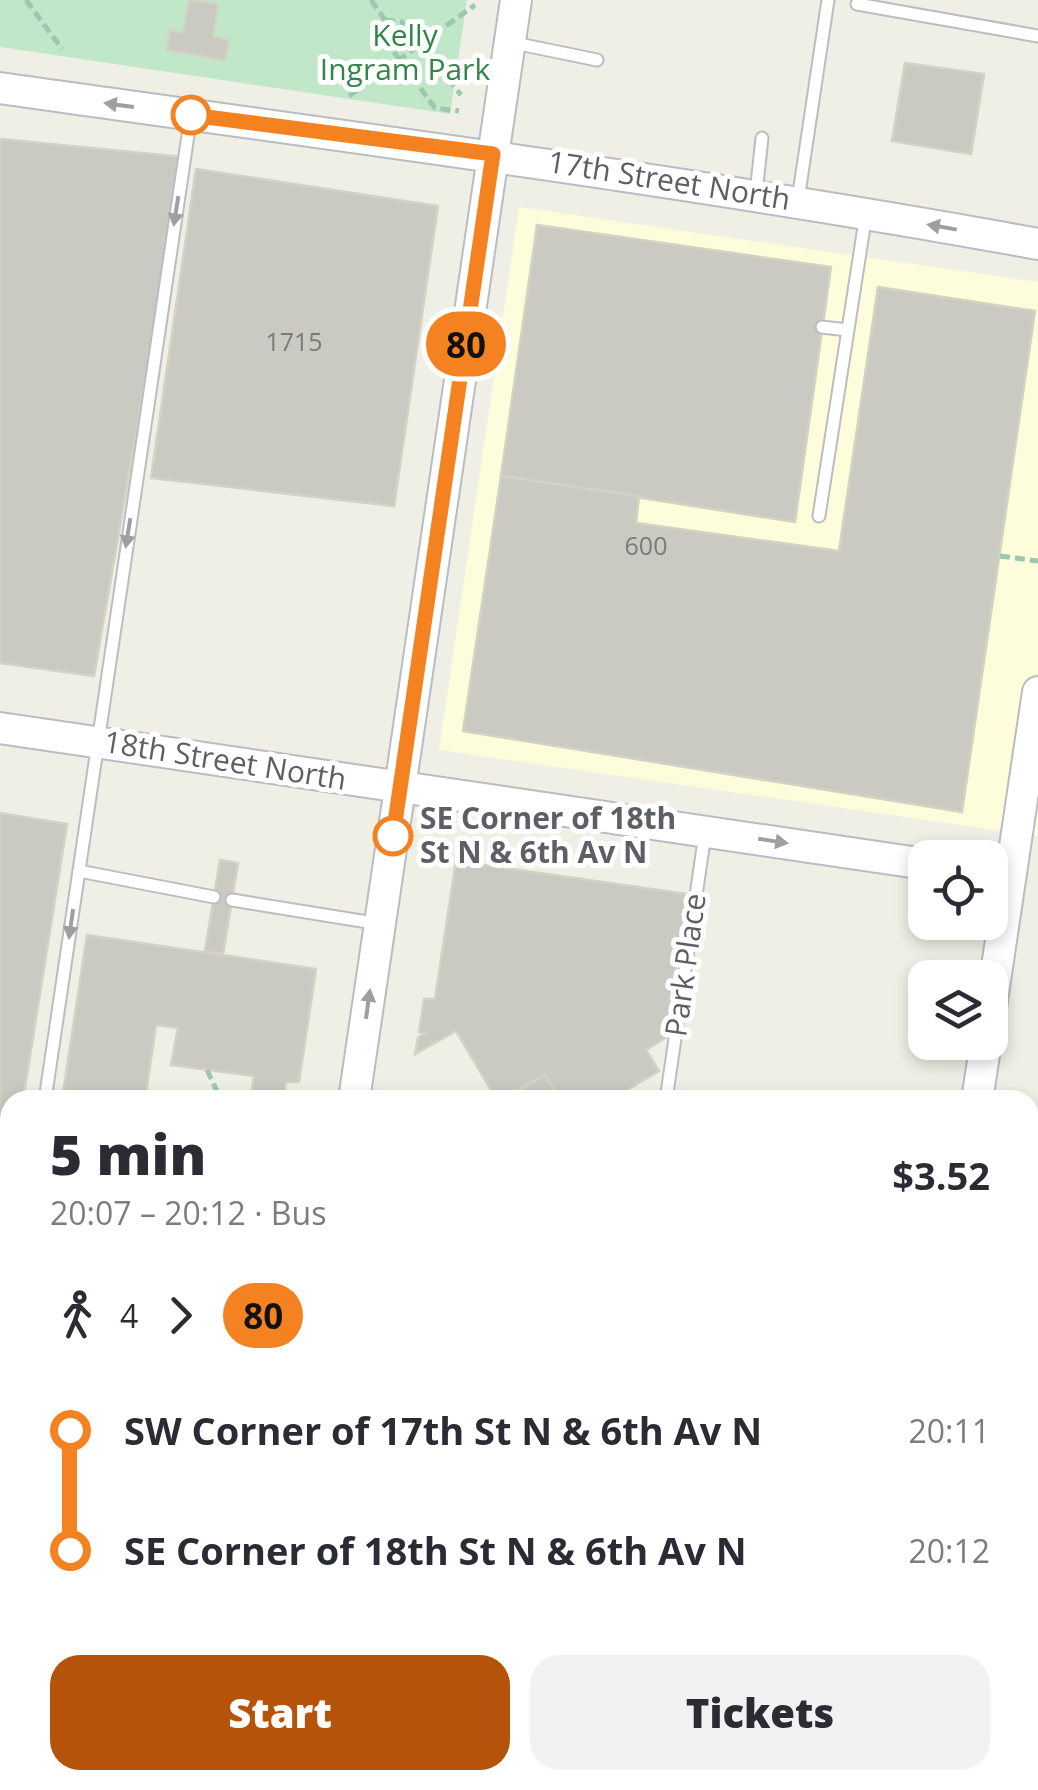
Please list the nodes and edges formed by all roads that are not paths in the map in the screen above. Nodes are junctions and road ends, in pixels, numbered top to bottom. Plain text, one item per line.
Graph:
1 (516, 0) edge
2 (828, 0) edge
3 (856, 4) dead end
4 (1038, 36) edge
5 (510, 42) junction
6 (597, 60) dead end
7 (0, 88) edge
8 (191, 115) junction
9 (762, 138) dead end
10 (493, 154) junction
11 (756, 194) junction
12 (798, 200) junction
13 (866, 212) junction
14 (1038, 244) edge
15 (822, 326) dead end
16 (846, 330) junction
17 (819, 516) dead end
18 (1038, 692) edge
19 (0, 728) edge
20 (98, 742) junction
21 (400, 788) junction
22 (706, 830) junction
23 (908, 861) edge
24 (79, 871) junction
25 (1013, 878) edge
26 (214, 897) dead end
27 (232, 900) dead end
28 (380, 924) junction
29 (999, 960) edge
30 (984, 1060) edge
31 (46, 1090) edge
32 (355, 1090) edge
33 (667, 1090) edge
34 (979, 1090) edge

1 - 5 street
2 - 12 lane
3 - 4 lane
5 - 6 lane
5 - 10 street
8 -> 7 street, 17th Street North
8 - 10 street, 17th Street North
8 -> 20 lane
9 - 11 lane
10 - 11 street, 17th Street North
10 - 21 street
11 - 12 street, 17th Street North
12 - 13 street, 17th Street North
14 -> 13 street, 17th Street North
13 - 16 lane
15 - 16 lane
16 - 17 lane
18 - 25 street
19 - 20 street, 18th Street North
20 - 21 street, 18th Street North
20 - 24 lane
21 - 22 street, 18th Street North
21 - 28 street
22 -> 23 street, 18th Street North
22 - 33 lane, Park Place
24 - 26 lane
24 -> 31 lane
25 - 29 street
27 - 28 lane
32 -> 28 street
30 - 34 street

